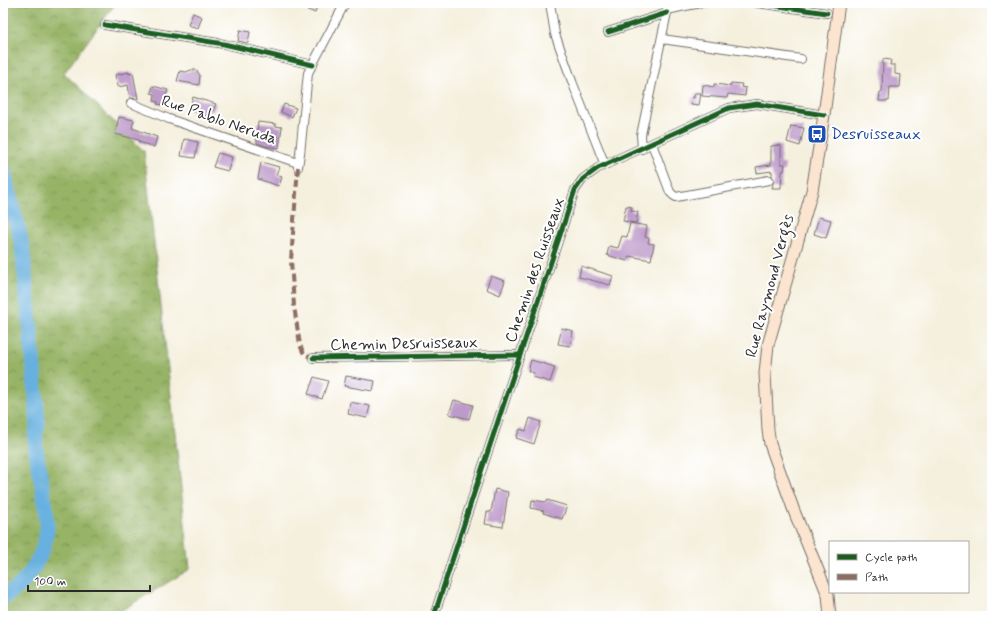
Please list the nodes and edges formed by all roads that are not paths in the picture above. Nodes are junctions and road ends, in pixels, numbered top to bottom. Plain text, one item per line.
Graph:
1 (345, 3) edge
2 (550, 3) edge
3 (702, 3) edge
4 (757, 3) edge
5 (839, 3) edge
6 (668, 9) edge
7 (827, 13) dead end
8 (105, 25) dead end
9 (608, 32) dead end
10 (662, 39) junction
11 (801, 59) dead end
12 (313, 65) junction
13 (131, 103) dead end
14 (824, 116) junction
15 (652, 144) junction
16 (642, 149) junction
17 (605, 165) junction
18 (769, 180) dead end
19 (520, 355) junction
20 (313, 358) dead end
21 (434, 616) edge
22 (830, 616) edge

1 - 12 street, Rue Pablo Neruda
2 - 17 street
3 - 6 street
4 - 7 street
5 - 14 main road, Rue Raymond Vergès
6 - 9 street
6 - 10 street
8 - 12 street
10 - 11 street
10 - 16 street
12 - 13 street, Rue Pablo Neruda
14 - 15 street, Chemin des Ruisseaux
14 - 22 main road, Rue Raymond Vergès
15 - 16 street, Chemin des Ruisseaux
15 - 18 street
16 - 17 street, Chemin des Ruisseaux
17 - 19 street, Chemin des Ruisseaux
19 - 20 street, Chemin Desruisseaux
19 - 21 street, Chemin des Ruisseaux

